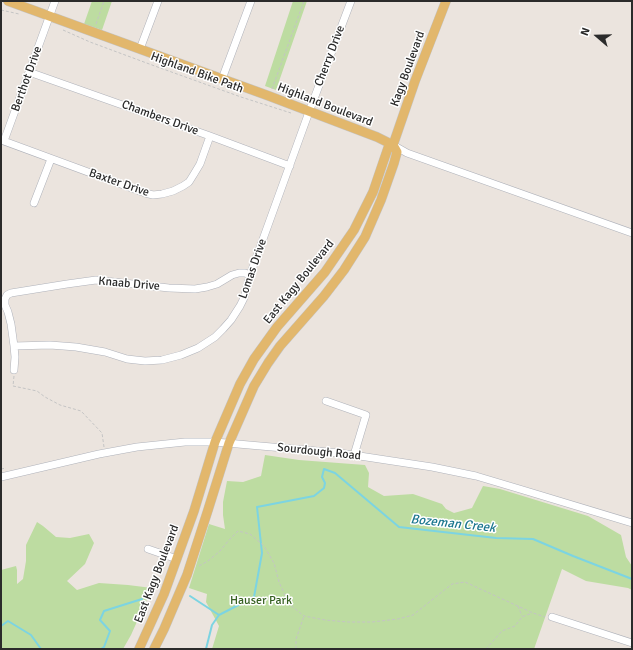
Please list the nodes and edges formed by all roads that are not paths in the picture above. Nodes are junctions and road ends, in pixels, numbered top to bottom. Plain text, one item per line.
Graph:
1 (8, 1) edge
2 (55, 1) edge
3 (158, 1) edge
4 (251, 1) edge
5 (352, 1) edge
6 (446, 1) edge
7 (48, 19) junction
8 (140, 49) junction
9 (29, 72) junction
10 (222, 80) junction
11 (309, 112) junction
12 (210, 136) junction
13 (2, 141) edge
14 (393, 145) junction
15 (51, 159) junction
16 (290, 166) junction
17 (34, 203) dead end
18 (632, 233) edge
19 (250, 275) junction
20 (14, 346) junction
21 (14, 370) road end
22 (326, 402) dead end
23 (215, 442) junction
24 (228, 443) junction
25 (354, 455) junction
26 (1, 477) edge
27 (632, 523) edge
28 (148, 550) dead end
29 (177, 559) junction
30 (552, 617) road end
31 (632, 643) edge
32 (139, 649) edge
33 (154, 649) edge

1 - 7 main road, Highland Boulevard
2 - 7 street, Berthot Drive
3 - 8 street
4 - 10 street
5 - 11 street, Cherry Drive
6 - 14 main road, Kagy Boulevard
7 - 8 main road, Highland Boulevard
7 - 9 street, Berthot Drive
8 - 10 main road, Highland Boulevard
9 - 12 street, Chambers Drive
9 - 13 street, Berthot Drive
10 - 11 main road, Highland Boulevard
11 - 14 main road, Highland Boulevard
11 - 16 street, Lomas Drive
12 - 15 street, Baxter Drive
12 - 16 street, Chambers Drive
13 - 15 street, Baxter Drive
14 - 18 street, Highland Boulevard
14 - 23 main road, East Kagy Boulevard
14 - 24 main road
15 - 17 street
16 - 19 street, Lomas Drive
19 - 20 street, Lomas Drive
19 - 20 street, Knaab Drive
20 - 21 street
22 - 25 street
23 - 24 street, Sourdough Road
23 - 26 street, Sourdough Road
23 - 29 main road, East Kagy Boulevard
24 - 25 street, Sourdough Road
24 - 33 main road
25 - 27 street, Sourdough Road
28 - 29 street
29 - 32 main road, East Kagy Boulevard
30 - 31 street

